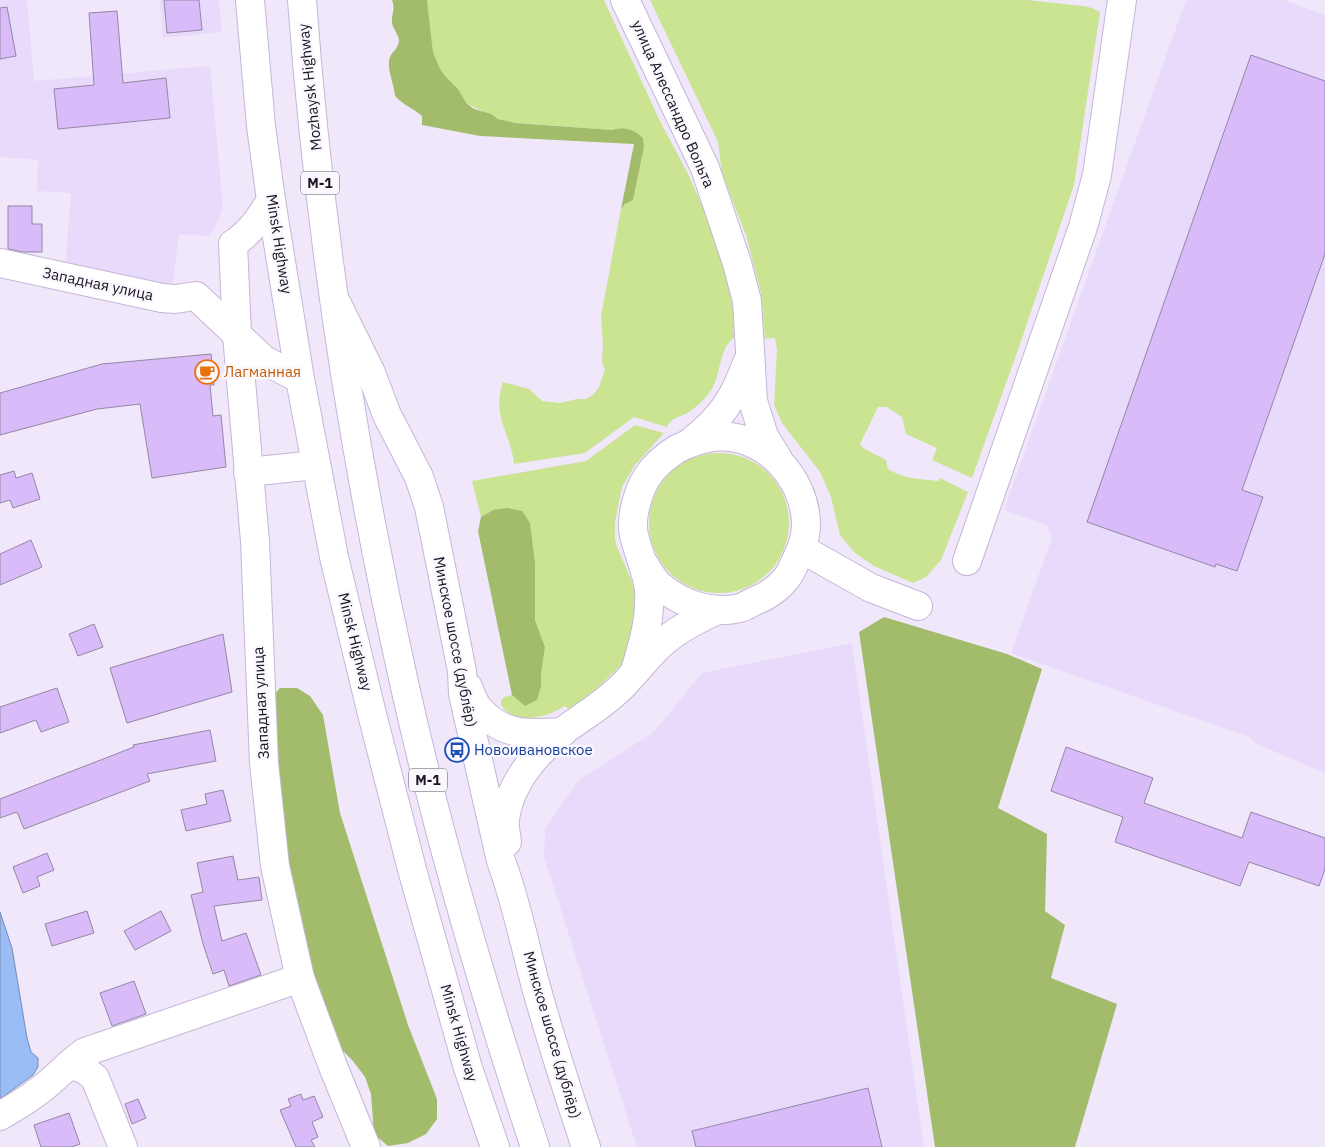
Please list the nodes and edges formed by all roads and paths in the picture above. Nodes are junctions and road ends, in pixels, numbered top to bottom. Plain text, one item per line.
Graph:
1 (250, 0) edge
2 (302, 0) edge
3 (625, 0) edge
4 (1122, 0) edge
5 (271, 200) junction
6 (0, 263) edge
7 (332, 294) junction
8 (237, 335) junction
9 (750, 354) junction
10 (300, 378) junction
11 (692, 442) junction
12 (778, 459) junction
13 (316, 464) junction
14 (248, 472) junction
15 (802, 550) junction
16 (642, 561) junction
17 (967, 561) dead end
18 (918, 606) dead end
19 (717, 610) junction
20 (462, 671) junction
21 (635, 671) junction
22 (562, 732) junction
23 (510, 885) junction
24 (300, 978) junction
25 (70, 1065) junction
26 (0, 1116) edge
27 (122, 1147) edge
28 (366, 1147) edge
29 (495, 1147) edge
30 (534, 1147) edge
31 (586, 1147) edge

1 - 5 main road, Minsk Highway / М-1
2 - 7 main road, Mozhaysk Highway / М-1
3 - 9 main road, улица Алессандро Вольта
4 - 17 main road
5 - 8 main road, Западная улица
5 - 10 main road, Minsk Highway / М-1
6 - 8 main road, Западная улица
7 - 20 main road, Минское шоссе (дублёр)
7 - 30 main road, М-1
8 - 10 main road
8 - 14 main road, Западная улица
9 - 11 main road
9 - 12 main road, улица Алессандро Вольта
10 - 13 main road, Minsk Highway / М-1
11 - 12 main road
11 - 16 main road
12 - 15 main road
13 - 14 main road
13 - 29 main road, Minsk Highway / М-1
14 - 24 main road, Западная улица
15 - 18 main road
15 - 19 main road
16 - 19 main road
16 - 21 main road
19 - 21 main road
20 - 22 main road
20 - 23 main road, Минское шоссе (дублёр)
21 - 22 main road
22 - 23 main road
23 - 31 main road, Минское шоссе (дублёр)
24 - 25 main road
24 - 28 main road, Западная улица
25 - 26 main road
25 - 27 main road

